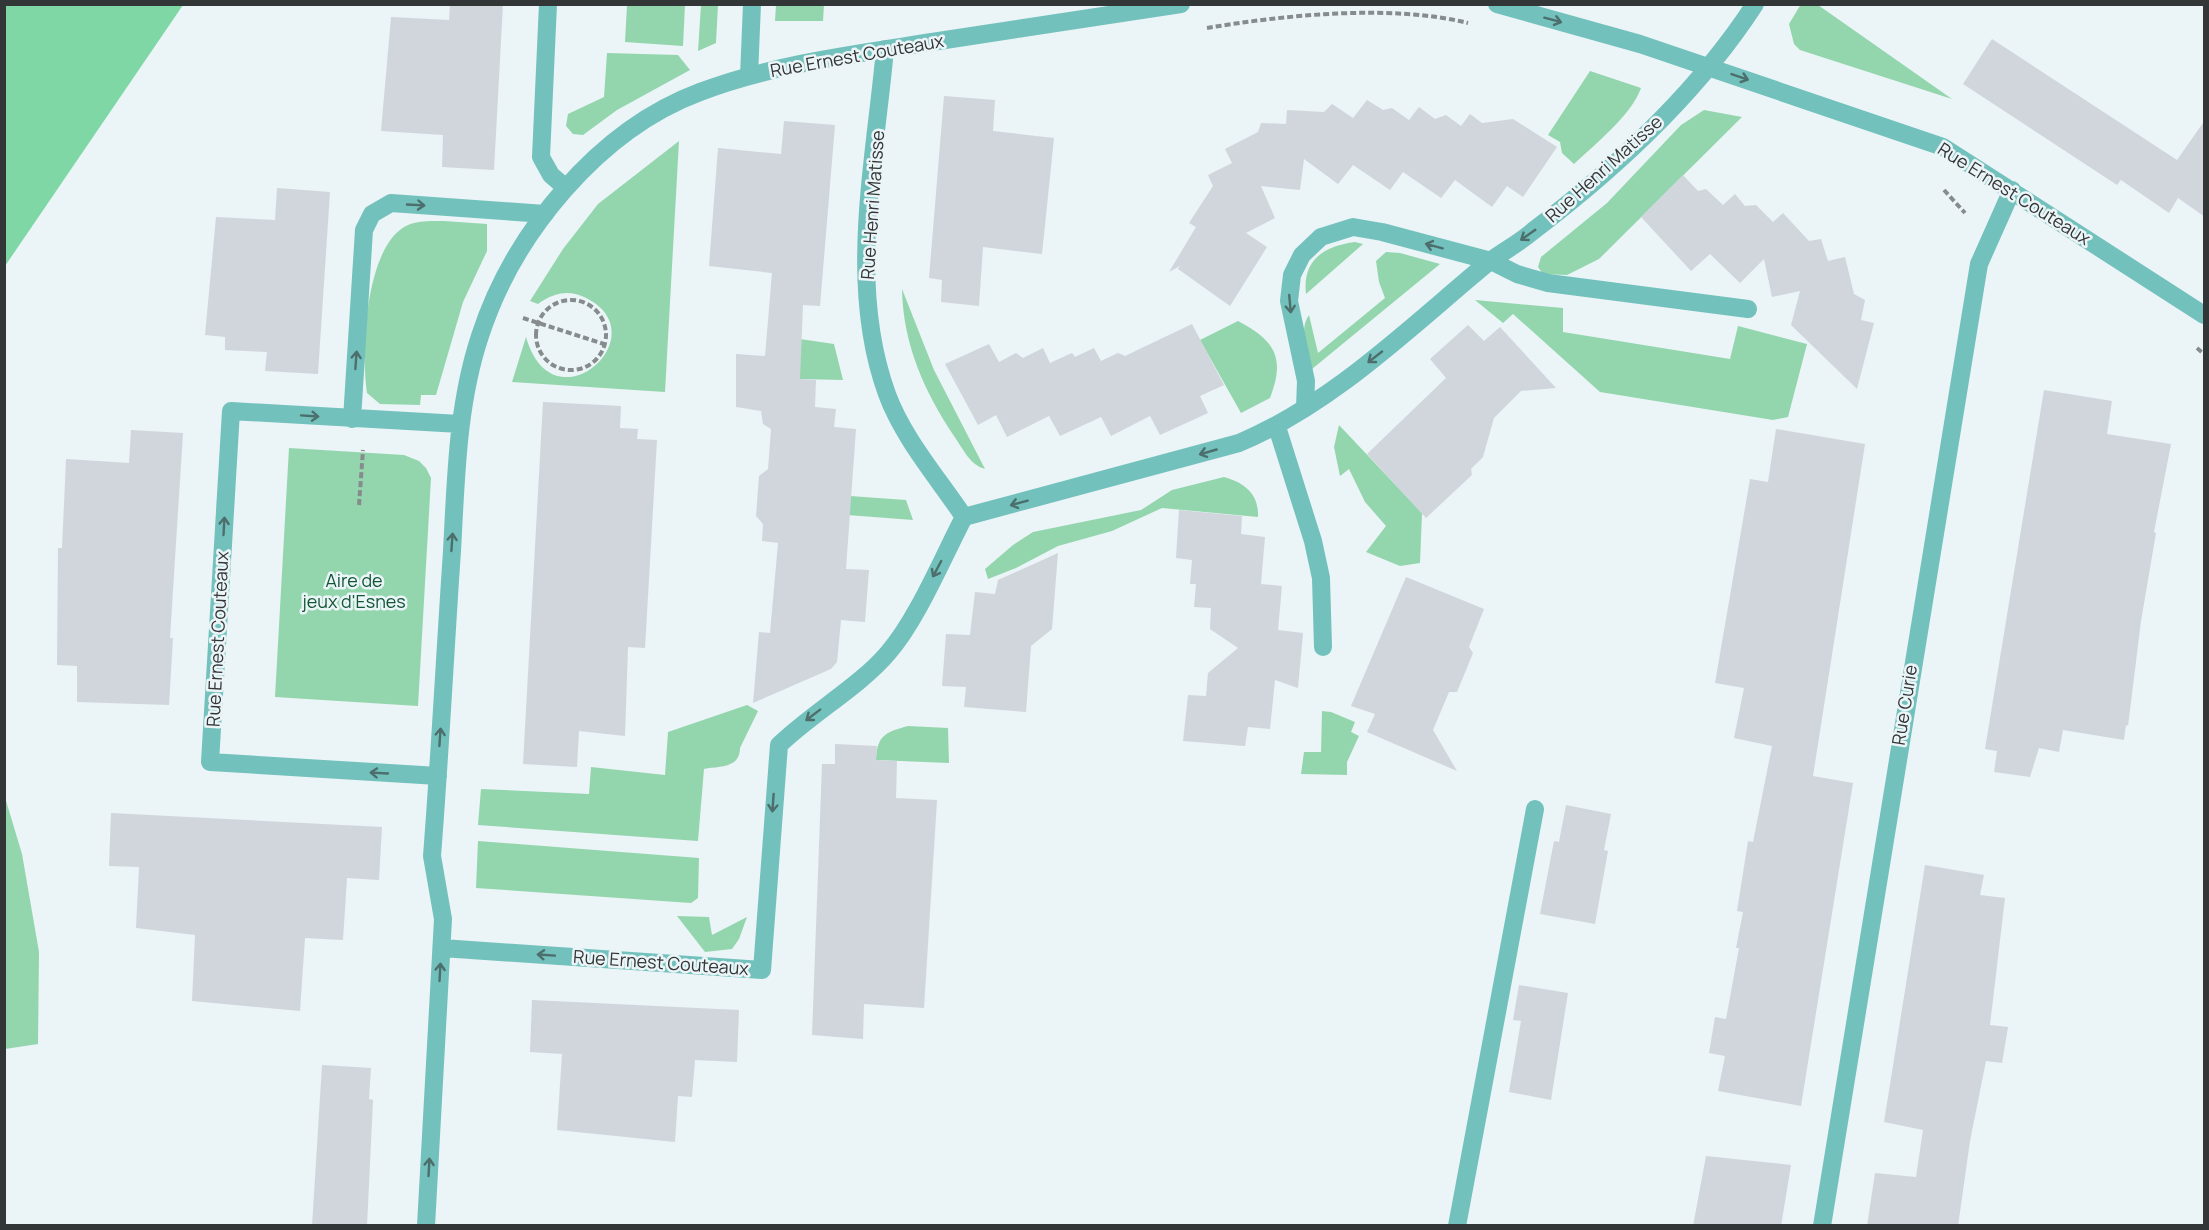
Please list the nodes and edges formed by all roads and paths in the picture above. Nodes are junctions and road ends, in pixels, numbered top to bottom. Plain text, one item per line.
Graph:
1 (548, 4) edge
2 (752, 4) edge
3 (1181, 4) edge
4 (1497, 4) edge
5 (1755, 4) edge
6 (1471, 24) dead end
7 (1203, 28) dead end
8 (885, 49) junction
9 (1708, 66) junction
10 (748, 76) junction
11 (1942, 187) dead end
12 (564, 188) junction
13 (2012, 190) junction
14 (545, 214) junction
15 (1994, 229) junction
16 (1491, 261) junction
17 (1748, 309) dead end
18 (2205, 315) edge
19 (537, 324) junction
20 (604, 344) junction
21 (2195, 347) dead end
22 (2205, 354) edge
23 (1305, 408) junction
24 (352, 418) junction
25 (460, 424) junction
26 (1277, 427) junction
27 (964, 517) junction
28 (1323, 647) dead end
29 (438, 776) junction
30 (1535, 809) dead end
31 (442, 948) junction
32 (426, 1226) edge
33 (1456, 1226) edge
34 (1822, 1226) edge

1 - 12 street
2 - 10 street
3 - 8 street, Rue Ernest Couteaux
4 -> 9 street, Rue Ernest Couteaux
5 - 9 street
6 - 7 path
8 - 10 street, Rue Ernest Couteaux
8 - 27 street, Rue Henri Matisse
9 -> 13 street, Rue Ernest Couteaux
9 -> 16 street, Rue Henri Matisse
10 - 12 street, Rue Ernest Couteaux
11 - 15 path
12 - 14 street, Rue Ernest Couteaux
13 - 15 street, Rue Curie
13 - 18 street, Rue Ernest Couteaux
24 -> 14 street
14 - 25 street, Rue Ernest Couteaux
15 - 34 street, Rue Curie
16 - 17 street
16 -> 23 street, Rue Henri Matisse
16 -> 23 street
19 - 20 path
19 - 20 path
19 - 20 path
21 - 22 path
23 - 26 street, Rue Henri Matisse
24 - 25 street, Rue Ernest Couteaux
29 -> 24 street, Rue Ernest Couteaux
29 -> 25 street, Rue Ernest Couteaux
26 -> 27 street, Rue Henri Matisse
26 - 28 street
27 -> 31 street, Rue Ernest Couteaux
29 - 31 street, Rue Ernest Couteaux
30 - 33 street
32 -> 31 street, Rue Ernest Couteaux

